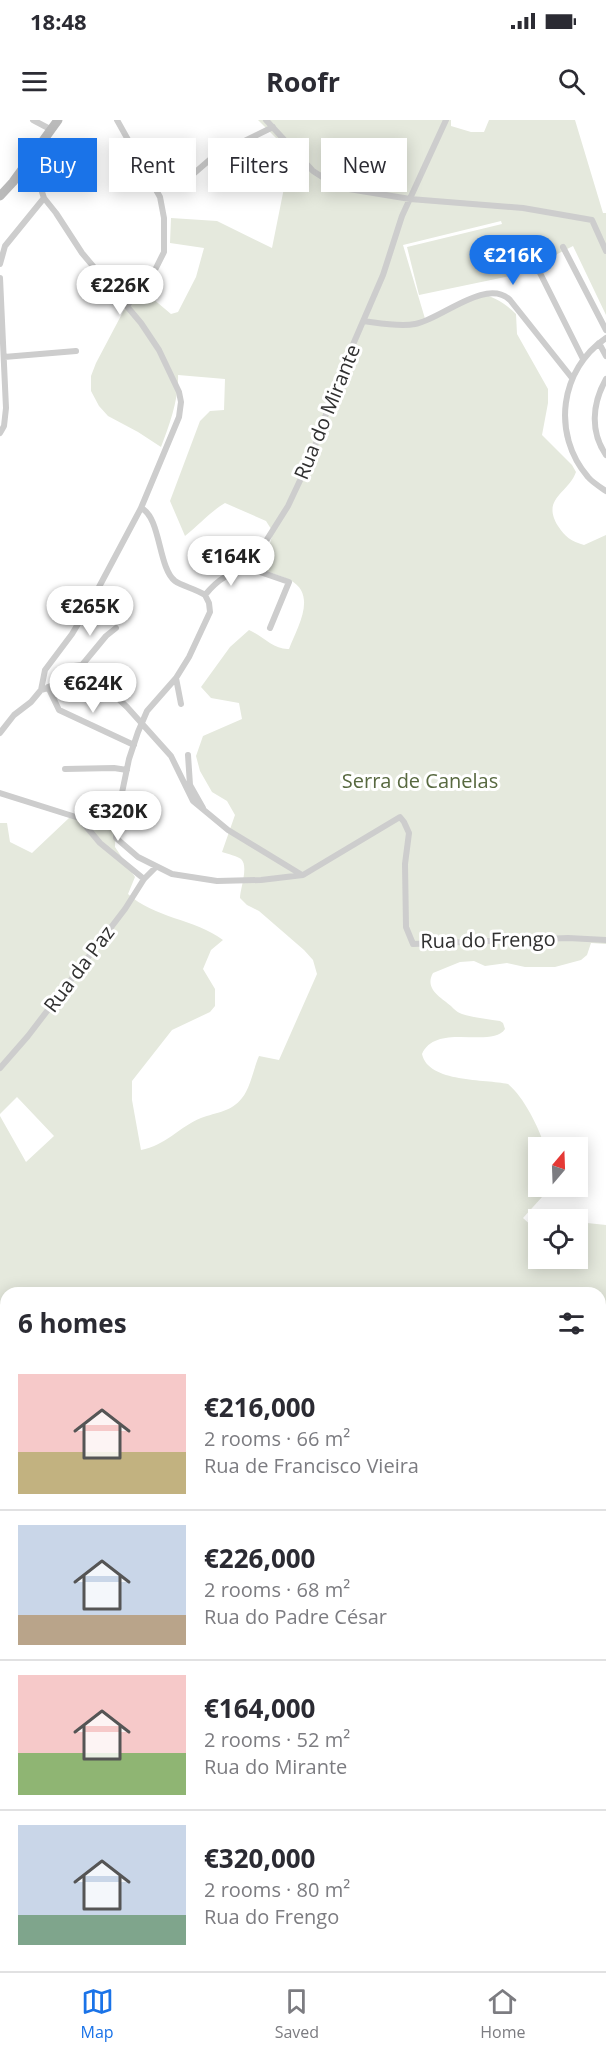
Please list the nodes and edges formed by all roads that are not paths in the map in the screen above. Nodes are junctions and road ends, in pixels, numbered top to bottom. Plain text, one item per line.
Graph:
1 (33, 120) edge
2 (58, 120) edge
3 (117, 120) edge
4 (266, 120) edge
5 (446, 120) edge
6 (273, 127) junction
7 (50, 129) junction
8 (44, 138) edge
9 (127, 138) edge
10 (196, 172) edge
11 (18, 175) edge
12 (42, 192) edge
13 (158, 192) edge
14 (0, 196) edge
15 (44, 198) junction
16 (410, 200) junction
17 (563, 247) dead end
18 (606, 250) edge
19 (0, 264) edge
20 (538, 269) dead end
21 (0, 278) edge
22 (127, 306) junction
23 (363, 321) junction
24 (606, 330) edge
25 (606, 338) edge
26 (600, 343) junction
27 (76, 351) dead end
28 (606, 356) edge
29 (4, 357) junction
30 (583, 359) junction
31 (572, 378) junction
32 (606, 379) edge
33 (1, 432) edge
34 (606, 455) edge
35 (606, 491) edge
36 (141, 508) junction
37 (249, 568) junction
38 (205, 595) junction
39 (116, 628) dead end
40 (270, 628) dead end
41 (82, 665) junction
42 (176, 678) junction
43 (48, 687) junction
44 (40, 690) junction
45 (181, 704) dead end
46 (142, 724) junction
47 (0, 734) edge
48 (134, 745) junction
49 (188, 755) dead end
50 (65, 769) dead end
51 (127, 770) junction
52 (0, 793) edge
53 (121, 799) junction
54 (203, 810) junction
55 (79, 818) junction
56 (156, 867) junction
57 (303, 875) junction
58 (144, 879) junction
59 (606, 940) edge
60 (0, 1068) edge

1 - 7 street
2 - 7 main road
3 - 9 street
4 - 6 street
5 - 16 street, Rua do Mirante
6 - 10 street
6 - 16 street
7 - 8 main road
11 - 14 main road
12 - 15 street
13 - 22 street
15 - 19 street
15 - 22 street
16 - 18 street
16 - 23 street, Rua do Mirante
17 - 24 street
20 - 30 street
21 - 29 street
22 - 36 street
23 - 31 street
23 - 37 street, Rua do Mirante
25 - 26 street
26 - 28 street
26 - 30 street
27 - 29 street
29 - 33 street
30 - 31 street
31 - 35 street
32 - 34 street
36 - 38 street
36 - 44 street
37 - 38 street
37 - 40 street
38 - 42 street, Rua do Frengo
39 - 41 street
41 - 43 street
41 - 46 street
42 - 45 street
42 - 46 street, Rua do Frengo
43 - 44 street
43 - 48 street
44 - 47 street
46 - 48 street, Rua do Frengo
46 - 54 street
48 - 51 street, Rua do Frengo
49 - 54 street
50 - 51 street
51 - 53 street, Rua do Frengo
52 - 55 street
53 - 55 street
53 - 56 street, Rua do Frengo
54 - 57 street
55 - 58 street
56 - 57 street, Rua do Frengo
56 - 58 street, Rua da Paz
57 - 59 street, Rua do Frengo
58 - 60 street, Rua da Paz

